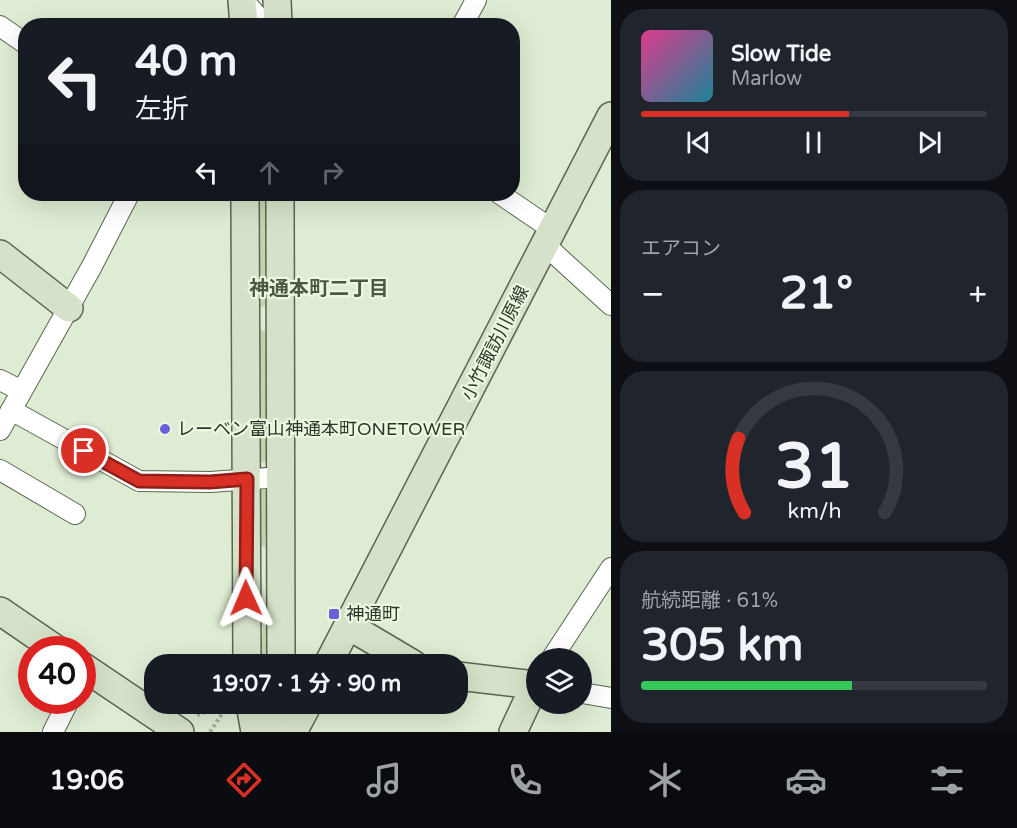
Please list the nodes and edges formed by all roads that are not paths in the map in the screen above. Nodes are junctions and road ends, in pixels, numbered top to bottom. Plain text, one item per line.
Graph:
1 (243, 0) edge
2 (277, 0) edge
3 (476, 0) edge
4 (244, 18) edge
5 (259, 18) edge
6 (278, 18) edge
7 (466, 18) edge
8 (0, 26) edge
9 (18, 38) edge
10 (610, 116) edge
11 (125, 201) edge
12 (245, 201) edge
13 (280, 201) edge
14 (508, 201) edge
15 (549, 237) junction
16 (0, 254) edge
17 (610, 305) edge
18 (69, 308) junction
19 (0, 380) edge
20 (20, 390) junction
21 (10, 410) junction
22 (0, 430) edge
23 (0, 470) edge
24 (281, 477) junction
25 (247, 479) junction
26 (75, 514) dead end
27 (610, 568) edge
28 (0, 611) edge
29 (349, 626) junction
30 (37, 636) edge
31 (558, 648) edge
32 (247, 654) edge
33 (281, 654) edge
34 (334, 654) edge
35 (397, 654) edge
36 (468, 676) edge
37 (96, 677) edge
38 (526, 683) edge
39 (592, 695) edge
40 (610, 698) edge
41 (526, 705) edge
42 (62, 714) edge
43 (243, 714) edge
44 (277, 714) edge
45 (303, 714) edge
46 (187, 722) edge
47 (53, 732) edge
48 (255, 732) edge
49 (274, 732) edge
50 (293, 732) edge
51 (513, 732) edge

1 - 4 street
1 - 5 street
2 - 6 street
3 - 7 street
8 - 9 street
10 - 15 street, 小竹諏訪川原線
11 - 18 street
12 - 25 street
13 - 24 street
14 - 15 street
15 - 17 street
15 - 29 street, 小竹諏訪川原線
16 - 18 street
18 - 20 street
19 - 20 street
20 - 21 street
21 - 22 street
21 - 25 street
23 - 26 street
24 - 25 street
24 - 33 street
25 - 32 street
27 - 31 street
28 - 30 street
29 - 34 street, 小竹諏訪川原線
29 - 35 street
36 - 38 street
37 - 46 street
39 - 40 street
41 - 51 street
42 - 47 street
43 - 48 street
44 - 49 street
45 - 50 street

